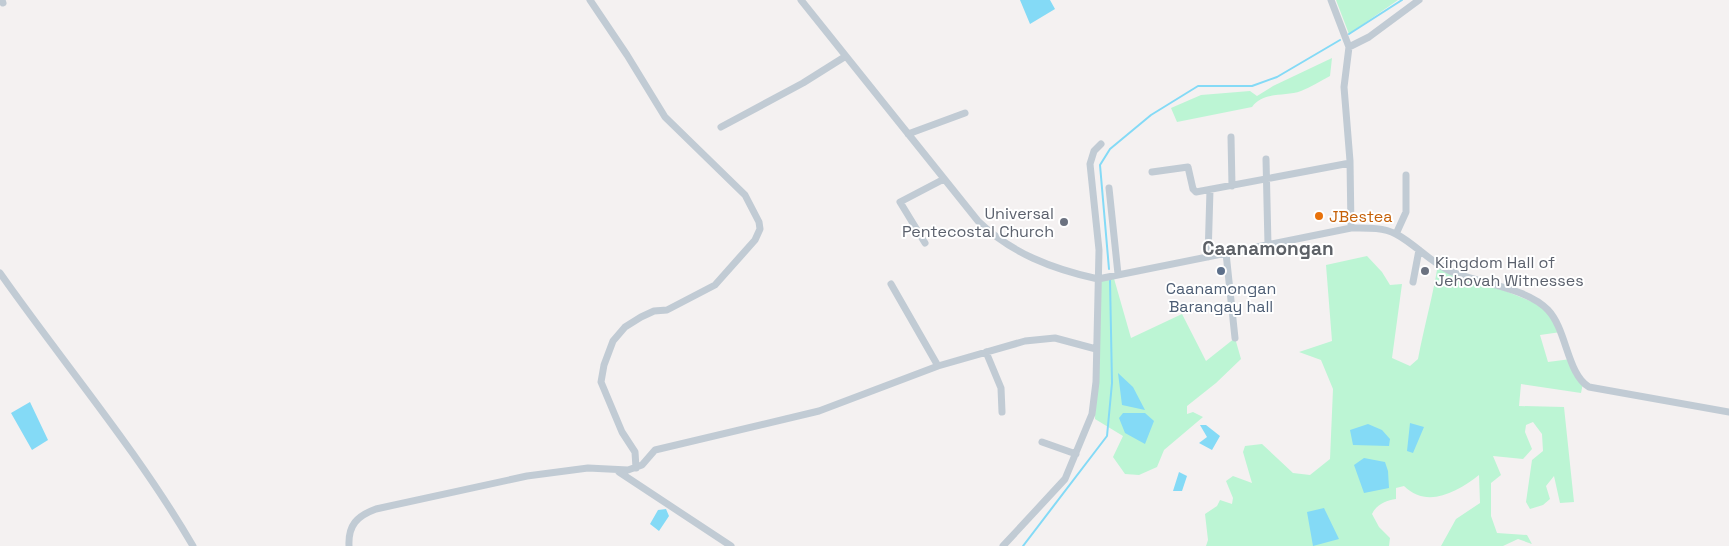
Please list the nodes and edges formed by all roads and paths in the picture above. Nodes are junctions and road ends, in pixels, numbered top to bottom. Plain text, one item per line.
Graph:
1 (590, 0) edge
2 (801, 0) edge
3 (1331, 0) edge
4 (1419, 0) edge
5 (1349, 47) junction
6 (846, 56) junction
7 (965, 113) dead end
8 (721, 127) dead end
9 (908, 134) junction
10 (1231, 137) dead end
11 (1101, 144) dead end
12 (1266, 159) dead end
13 (1350, 163) junction
14 (1152, 172) dead end
15 (1406, 176) dead end
16 (944, 179) junction
17 (1266, 180) junction
18 (1232, 186) junction
19 (1109, 188) dead end
20 (1210, 190) junction
21 (1351, 228) junction
22 (1396, 234) junction
23 (925, 243) dead end
24 (1268, 245) junction
25 (1419, 250) junction
26 (1226, 253) junction
27 (1208, 257) junction
28 (0, 273) edge
29 (1118, 274) junction
30 (1098, 279) junction
31 (1413, 282) dead end
32 (891, 284) dead end
33 (1235, 338) dead end
34 (1096, 349) junction
35 (986, 352) junction
36 (938, 366) junction
37 (1002, 412) dead end
38 (1729, 412) edge
39 (1042, 442) dead end
40 (1076, 454) junction
41 (636, 468) junction
42 (618, 471) junction
43 (193, 546) edge
44 (349, 546) edge
45 (731, 546) edge
46 (1003, 546) edge

1 - 41 street
2 - 6 street
3 - 5 street
4 - 5 street
5 - 13 street
6 - 8 street
6 - 9 street
7 - 9 street
9 - 16 street
10 - 18 street
11 - 30 street
12 - 17 street
13 - 17 street
13 - 21 street
14 - 20 street
15 - 22 street
16 - 23 street
16 - 30 street
17 - 18 street
17 - 24 street
18 - 20 street
19 - 29 street
20 - 27 street
21 - 22 street
21 - 24 street
22 - 25 street
24 - 26 street
25 - 31 street
25 - 38 street
26 - 27 street
26 - 33 street
27 - 29 street
28 - 43 street
29 - 30 street
30 - 34 street
32 - 36 street
34 - 35 street
34 - 40 street
35 - 36 street
35 - 37 street
36 - 41 street
39 - 40 street
40 - 46 street
41 - 42 street
42 - 44 street
42 - 45 street

